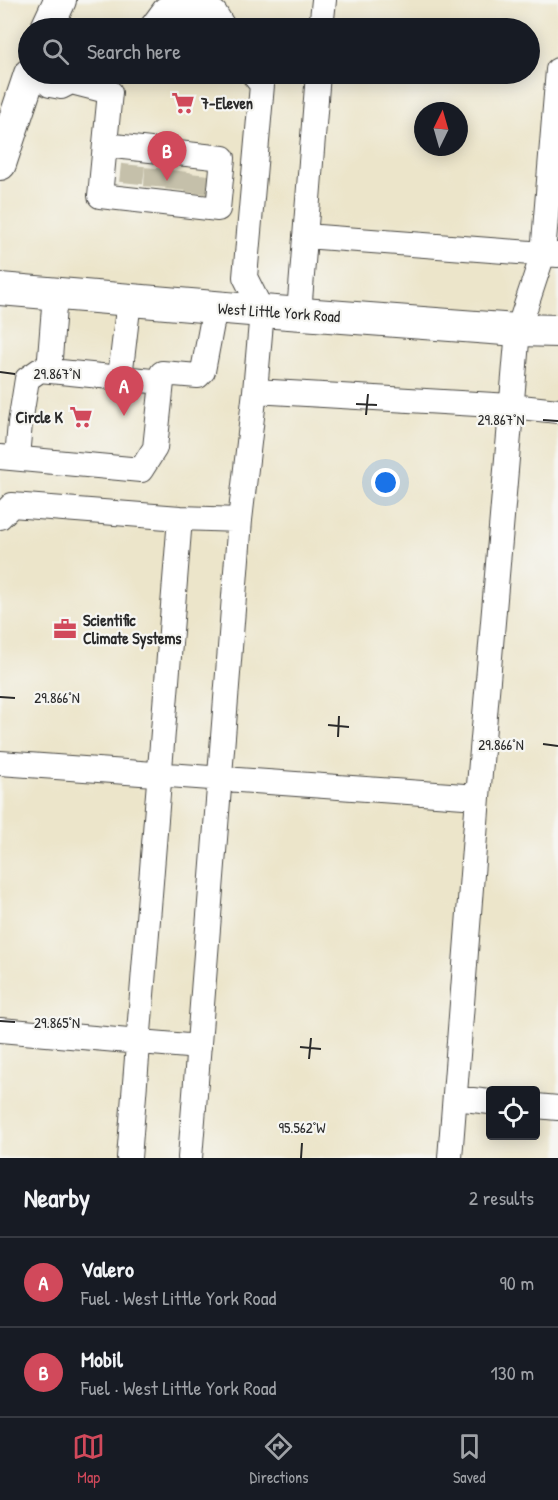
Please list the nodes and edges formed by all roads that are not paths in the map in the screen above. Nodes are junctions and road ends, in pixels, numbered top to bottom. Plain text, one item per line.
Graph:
1 (60, 0) edge
2 (324, 0) edge
3 (52, 18) edge
4 (158, 18) edge
5 (218, 18) edge
6 (322, 18) edge
7 (558, 70) edge
8 (27, 84) edge
9 (49, 84) edge
10 (64, 84) edge
11 (87, 84) edge
12 (261, 84) edge
13 (317, 84) edge
14 (105, 145) junction
15 (0, 164) edge
16 (175, 180) junction
17 (221, 186) junction
18 (254, 189) junction
19 (305, 236) junction
20 (551, 255) edge
21 (0, 289) edge
22 (55, 294) junction
23 (129, 300) junction
24 (215, 307) junction
25 (262, 311) junction
26 (298, 313) junction
27 (518, 330) junction
28 (558, 331) edge
29 (49, 371) junction
30 (120, 377) junction
31 (162, 382) junction
32 (255, 391) junction
33 (511, 406) junction
34 (558, 411) edge
35 (9, 458) edge
36 (0, 517) edge
37 (180, 518) junction
38 (240, 520) junction
39 (0, 763) edge
40 (160, 775) junction
41 (220, 779) junction
42 (478, 797) junction
43 (0, 1030) edge
44 (138, 1042) junction
45 (199, 1047) junction
46 (455, 1098) junction
47 (486, 1102) edge
48 (540, 1106) edge
49 (558, 1108) edge
50 (129, 1158) edge
51 (190, 1158) edge
52 (450, 1158) edge

1 - 3 main road
2 - 6 lane
4 - 5 lane
7 - 20 lane
8 - 15 main road
9 - 10 lane
11 - 14 lane
12 - 18 lane
13 - 19 lane
14 - 16 lane
14 - 16 lane
16 - 16 lane
16 - 17 lane
16 - 17 lane
17 - 18 lane
18 - 25 lane
19 - 20 lane
19 - 26 lane
20 - 27 lane
21 - 22 main road, West Little York Road
22 - 23 main road, West Little York Road
22 - 29 lane
23 - 24 main road, West Little York Road
23 - 30 lane
24 - 25 main road, West Little York Road
24 - 31 lane
25 - 26 main road, West Little York Road
25 - 32 lane
26 - 27 main road, West Little York Road
27 - 28 main road, West Little York Road
27 - 33 lane
29 - 30 lane
29 - 35 lane
30 - 31 lane
31 - 35 lane
32 - 33 lane
32 - 38 lane
33 - 34 lane
33 - 42 lane
36 - 37 lane
37 - 38 lane
37 - 40 lane
38 - 41 lane
39 - 40 lane
40 - 41 lane
40 - 44 lane
41 - 42 lane
41 - 45 lane
42 - 46 lane
43 - 44 lane
44 - 45 lane
44 - 50 lane
45 - 51 lane
46 - 47 lane
46 - 52 lane
48 - 49 lane

